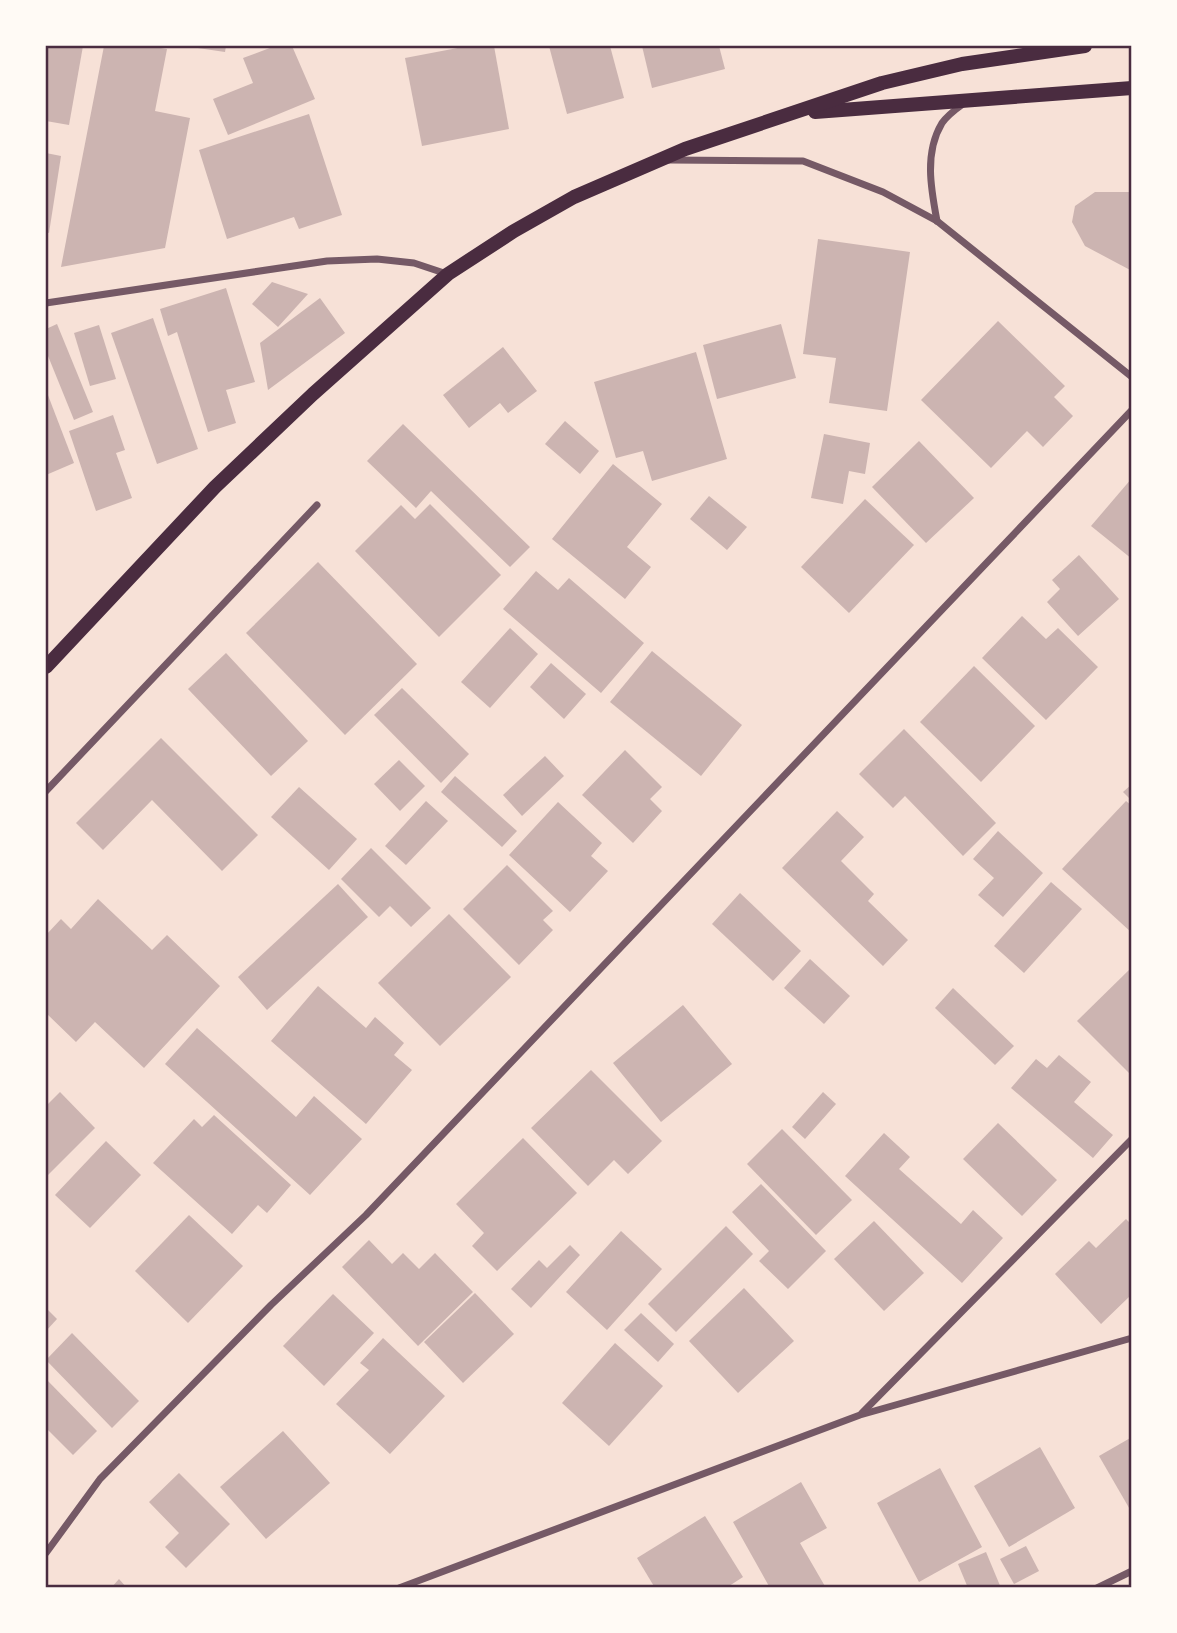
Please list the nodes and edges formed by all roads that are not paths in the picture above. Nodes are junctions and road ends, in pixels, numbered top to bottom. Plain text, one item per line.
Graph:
1 (1085, 46) edge
2 (1132, 88) edge
3 (966, 101) junction
4 (793, 114) junction
5 (661, 160) junction
6 (937, 221) junction
7 (448, 274) junction
8 (46, 303) edge
9 (1132, 377) edge
10 (1132, 410) edge
11 (317, 505) dead end
12 (46, 667) edge
13 (46, 791) edge
14 (1132, 1139) edge
15 (1132, 1338) edge
16 (860, 1415) junction
17 (46, 1553) edge
18 (1132, 1571) edge
19 (400, 1587) edge
20 (1097, 1587) edge

1 - 4 main road
2 - 3 main road
3 - 4 main road
3 - 6 street
4 - 5 main road
5 - 6 street
5 - 7 main road
6 - 9 street
7 - 8 street
7 - 12 main road
10 - 17 street
11 - 13 street
14 - 16 street
15 - 16 street
16 - 19 street
18 - 20 street

